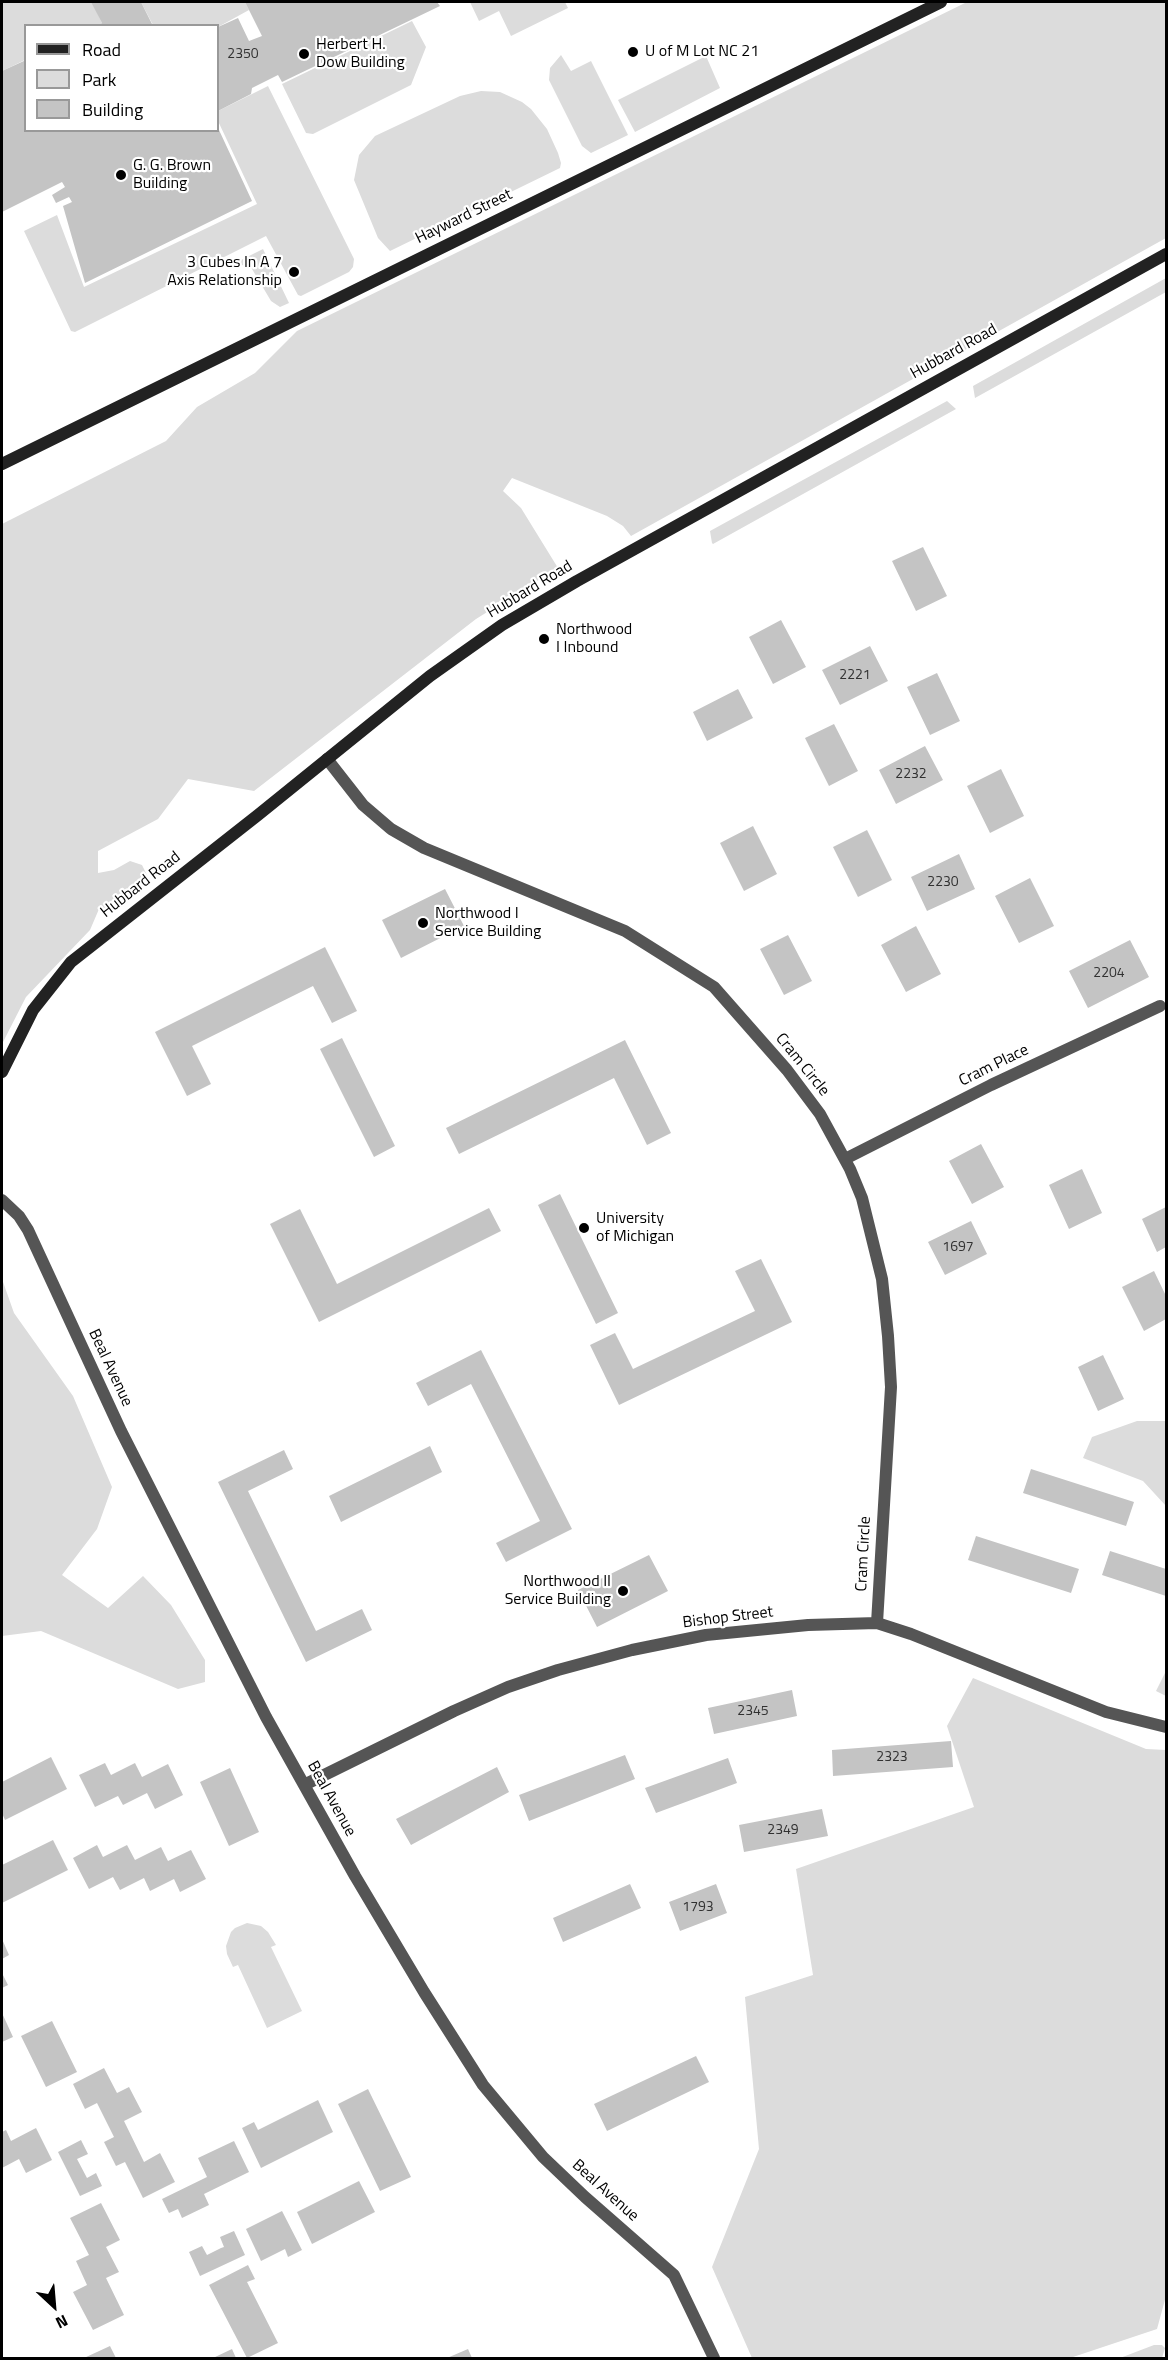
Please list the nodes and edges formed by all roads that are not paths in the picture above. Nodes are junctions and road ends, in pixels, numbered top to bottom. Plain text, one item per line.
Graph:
1 (941, 2) edge
2 (1167, 254) edge
3 (2, 464) edge
4 (327, 759) junction
5 (1160, 1006) dead end
6 (2, 1072) edge
7 (845, 1159) junction
8 (2, 1200) edge
9 (877, 1623) junction
10 (1167, 1727) edge
11 (304, 1785) junction
12 (714, 2358) edge

1 - 3 street, Hayward Street
2 - 4 street, Hubbard Road
4 - 6 street, Hubbard Road
4 - 7 street, Cram Circle
5 - 7 street, Cram Place
7 - 9 street, Cram Circle
8 - 11 street, Beal Avenue
9 - 10 street, Bishop Street
9 - 11 street, Bishop Street
11 - 12 street, Beal Avenue

